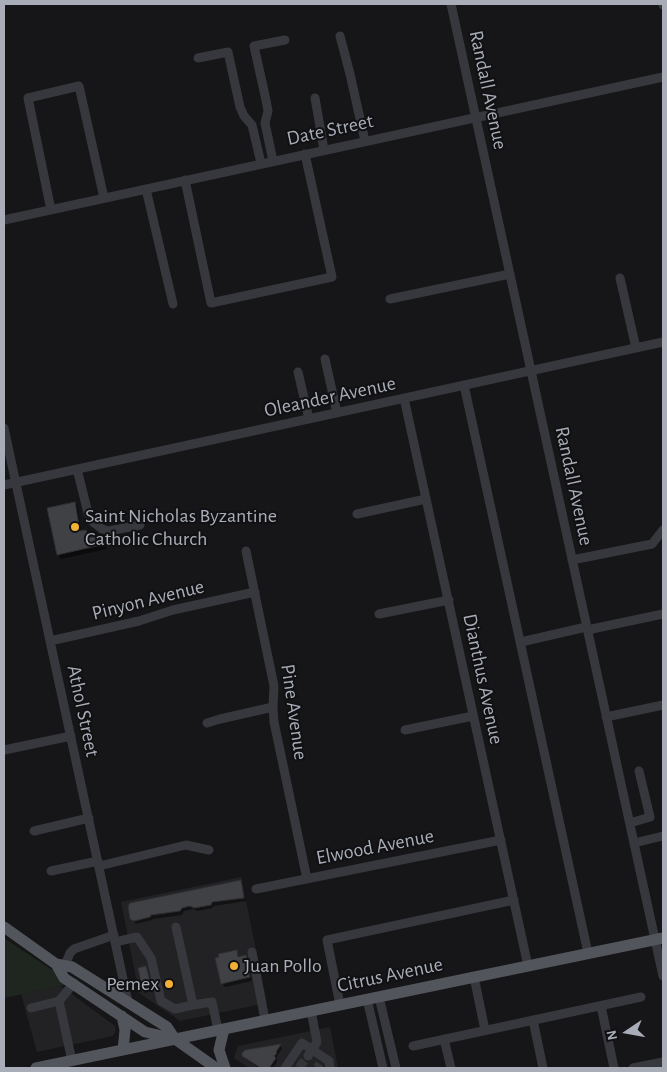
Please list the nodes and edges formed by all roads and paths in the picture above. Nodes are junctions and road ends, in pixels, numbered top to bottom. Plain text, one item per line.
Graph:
1 (451, 4) edge
2 (340, 36) dead end
3 (285, 40) dead end
4 (198, 58) dead end
5 (663, 77) edge
6 (315, 98) dead end
7 (476, 117) junction
8 (364, 141) junction
9 (324, 150) junction
10 (305, 154) junction
11 (272, 161) junction
12 (261, 163) junction
13 (185, 180) junction
14 (146, 189) junction
15 (104, 198) junction
16 (52, 210) junction
17 (4, 220) edge
18 (510, 274) junction
19 (620, 278) dead end
20 (390, 299) dead end
21 (173, 304) dead end
22 (663, 342) edge
23 (636, 348) junction
24 (325, 360) dead end
25 (530, 371) junction
26 (298, 372) dead end
27 (464, 385) junction
28 (404, 398) junction
29 (336, 413) junction
30 (309, 419) junction
31 (4, 428) edge
32 (77, 469) junction
33 (16, 482) junction
34 (4, 485) edge
35 (426, 499) junction
36 (357, 514) dead end
37 (140, 524) dead end
38 (663, 530) edge
39 (246, 551) dead end
40 (572, 560) junction
41 (255, 592) junction
42 (448, 600) junction
43 (379, 614) dead end
44 (663, 614) edge
45 (587, 628) junction
46 (50, 641) junction
47 (520, 642) junction
48 (663, 705) edge
49 (273, 708) junction
50 (473, 716) junction
51 (606, 717) junction
52 (207, 724) dead end
53 (405, 730) dead end
54 (70, 736) junction
55 (4, 750) edge
56 (639, 771) dead end
57 (88, 818) junction
58 (630, 823) junction
59 (34, 831) dead end
60 (663, 836) edge
61 (500, 840) junction
62 (634, 843) junction
63 (209, 850) dead end
64 (98, 863) junction
65 (51, 871) dead end
66 (307, 879) junction
67 (256, 889) dead end
68 (514, 900) junction
69 (4, 927) edge
70 (176, 927) dead end
71 (115, 939) junction
72 (659, 939) edge
73 (252, 952) dead end
74 (588, 953) junction
75 (60, 964) junction
76 (528, 966) junction
77 (663, 976) edge
78 (474, 977) junction
79 (74, 983) junction
80 (379, 997) junction
81 (641, 997) dead end
82 (367, 999) junction
83 (59, 1001) junction
84 (128, 1002) junction
85 (193, 1005) junction
86 (340, 1005) junction
87 (601, 1006) junction
88 (31, 1008) dead end
89 (311, 1011) junction
90 (122, 1016) junction
91 (265, 1020) junction
92 (533, 1020) junction
93 (221, 1029) junction
94 (484, 1030) junction
95 (175, 1039) junction
96 (444, 1039) junction
97 (413, 1046) dead end
98 (122, 1050) junction
99 (310, 1053) junction
100 (663, 1062) edge
101 (75, 1063) edge
102 (36, 1068) edge
103 (216, 1068) edge
104 (225, 1068) edge
105 (285, 1068) edge
106 (330, 1068) edge
107 (383, 1068) edge
108 (396, 1068) edge
109 (451, 1068) edge
110 (543, 1068) edge
111 (614, 1068) edge
112 (633, 1068) edge

1 - 7 street, Randall Avenue
2 - 8 street
3 - 11 street
4 - 12 street
5 - 7 street, Date Street
6 - 9 street
7 - 8 street, Date Street
7 - 18 street, Randall Avenue
8 - 9 street, Date Street
9 - 10 street, Date Street
10 - 11 street, Date Street
10 - 13 street
11 - 12 street, Date Street
12 - 13 street, Date Street
13 - 14 street, Date Street
14 - 15 street, Date Street
14 - 21 street
15 - 16 street, Date Street
15 - 16 street
16 - 17 street, Date Street
18 - 20 street
18 - 25 street, Randall Avenue
19 - 23 street
22 - 23 street, Oleander Avenue
23 - 25 street, Oleander Avenue
24 - 29 street
25 - 27 street, Oleander Avenue
25 - 40 street, Randall Avenue
26 - 30 street
27 - 28 street, Oleander Avenue
27 - 47 street
28 - 29 street, Oleander Avenue
28 - 35 street, Dianthus Avenue
29 - 30 street, Oleander Avenue
30 - 32 street, Oleander Avenue
31 - 33 street, Athol Street
32 - 33 street, Oleander Avenue
32 - 37 street
33 - 34 street, Oleander Avenue
33 - 46 street, Athol Street
35 - 36 street
35 - 42 street, Dianthus Avenue
38 - 40 street
39 - 41 street, Pine Avenue
40 - 45 street, Randall Avenue
41 - 46 street, Pinyon Avenue
41 - 49 street, Pine Avenue
42 - 43 street
42 - 50 street, Dianthus Avenue
44 - 45 street
45 - 47 street
45 - 51 street, Randall Avenue
46 - 54 street, Athol Street
47 - 74 street
48 - 51 street
49 - 52 street
49 - 66 street, Pine Avenue
50 - 53 street
50 - 61 street, Dianthus Avenue
51 - 58 street, Randall Avenue
54 - 55 street
54 - 57 street, Athol Street
56 - 58 street
57 - 59 street
57 - 64 street, Athol Street
58 - 62 street, Randall Avenue
60 - 62 street
61 - 66 street, Elwood Avenue
61 - 68 street, Dianthus Avenue
62 - 72 street, Randall Avenue
63 - 64 street
64 - 65 street
64 - 71 street, Athol Street
66 - 67 street, Elwood Avenue
68 - 76 street, Dianthus Avenue
68 - 86 street
69 - 75 main road
70 - 85 street
71 - 75 street
71 - 84 street, Athol Street
71 - 85 street
72 - 74 main road, Citrus Avenue
72 - 77 street, Randall Avenue
73 - 91 street
74 - 76 main road, Citrus Avenue
75 - 79 main road
75 - 84 main road
76 - 78 main road, Citrus Avenue
78 - 80 main road, Citrus Avenue
78 - 94 street
79 - 83 street
79 - 90 main road
80 - 82 main road, Citrus Avenue
80 - 108 street
81 - 87 street
82 - 86 main road, Citrus Avenue
82 - 107 street
83 - 88 street
83 - 101 street
84 - 95 main road
85 - 93 street
86 - 89 main road, Citrus Avenue
87 - 92 street
87 - 111 street
89 - 91 main road, Citrus Avenue
89 - 99 street
90 - 95 main road
90 - 98 main road
91 - 93 main road, Citrus Avenue
92 - 94 street
92 - 110 street
93 - 95 main road, Citrus Avenue
93 - 104 main road
94 - 96 street
95 - 98 main road, Citrus Avenue
95 - 103 main road
96 - 97 street
96 - 109 street
98 - 101 main road, Citrus Avenue
99 - 105 street
99 - 106 street
100 - 112 street
101 - 102 main road, Citrus Avenue

